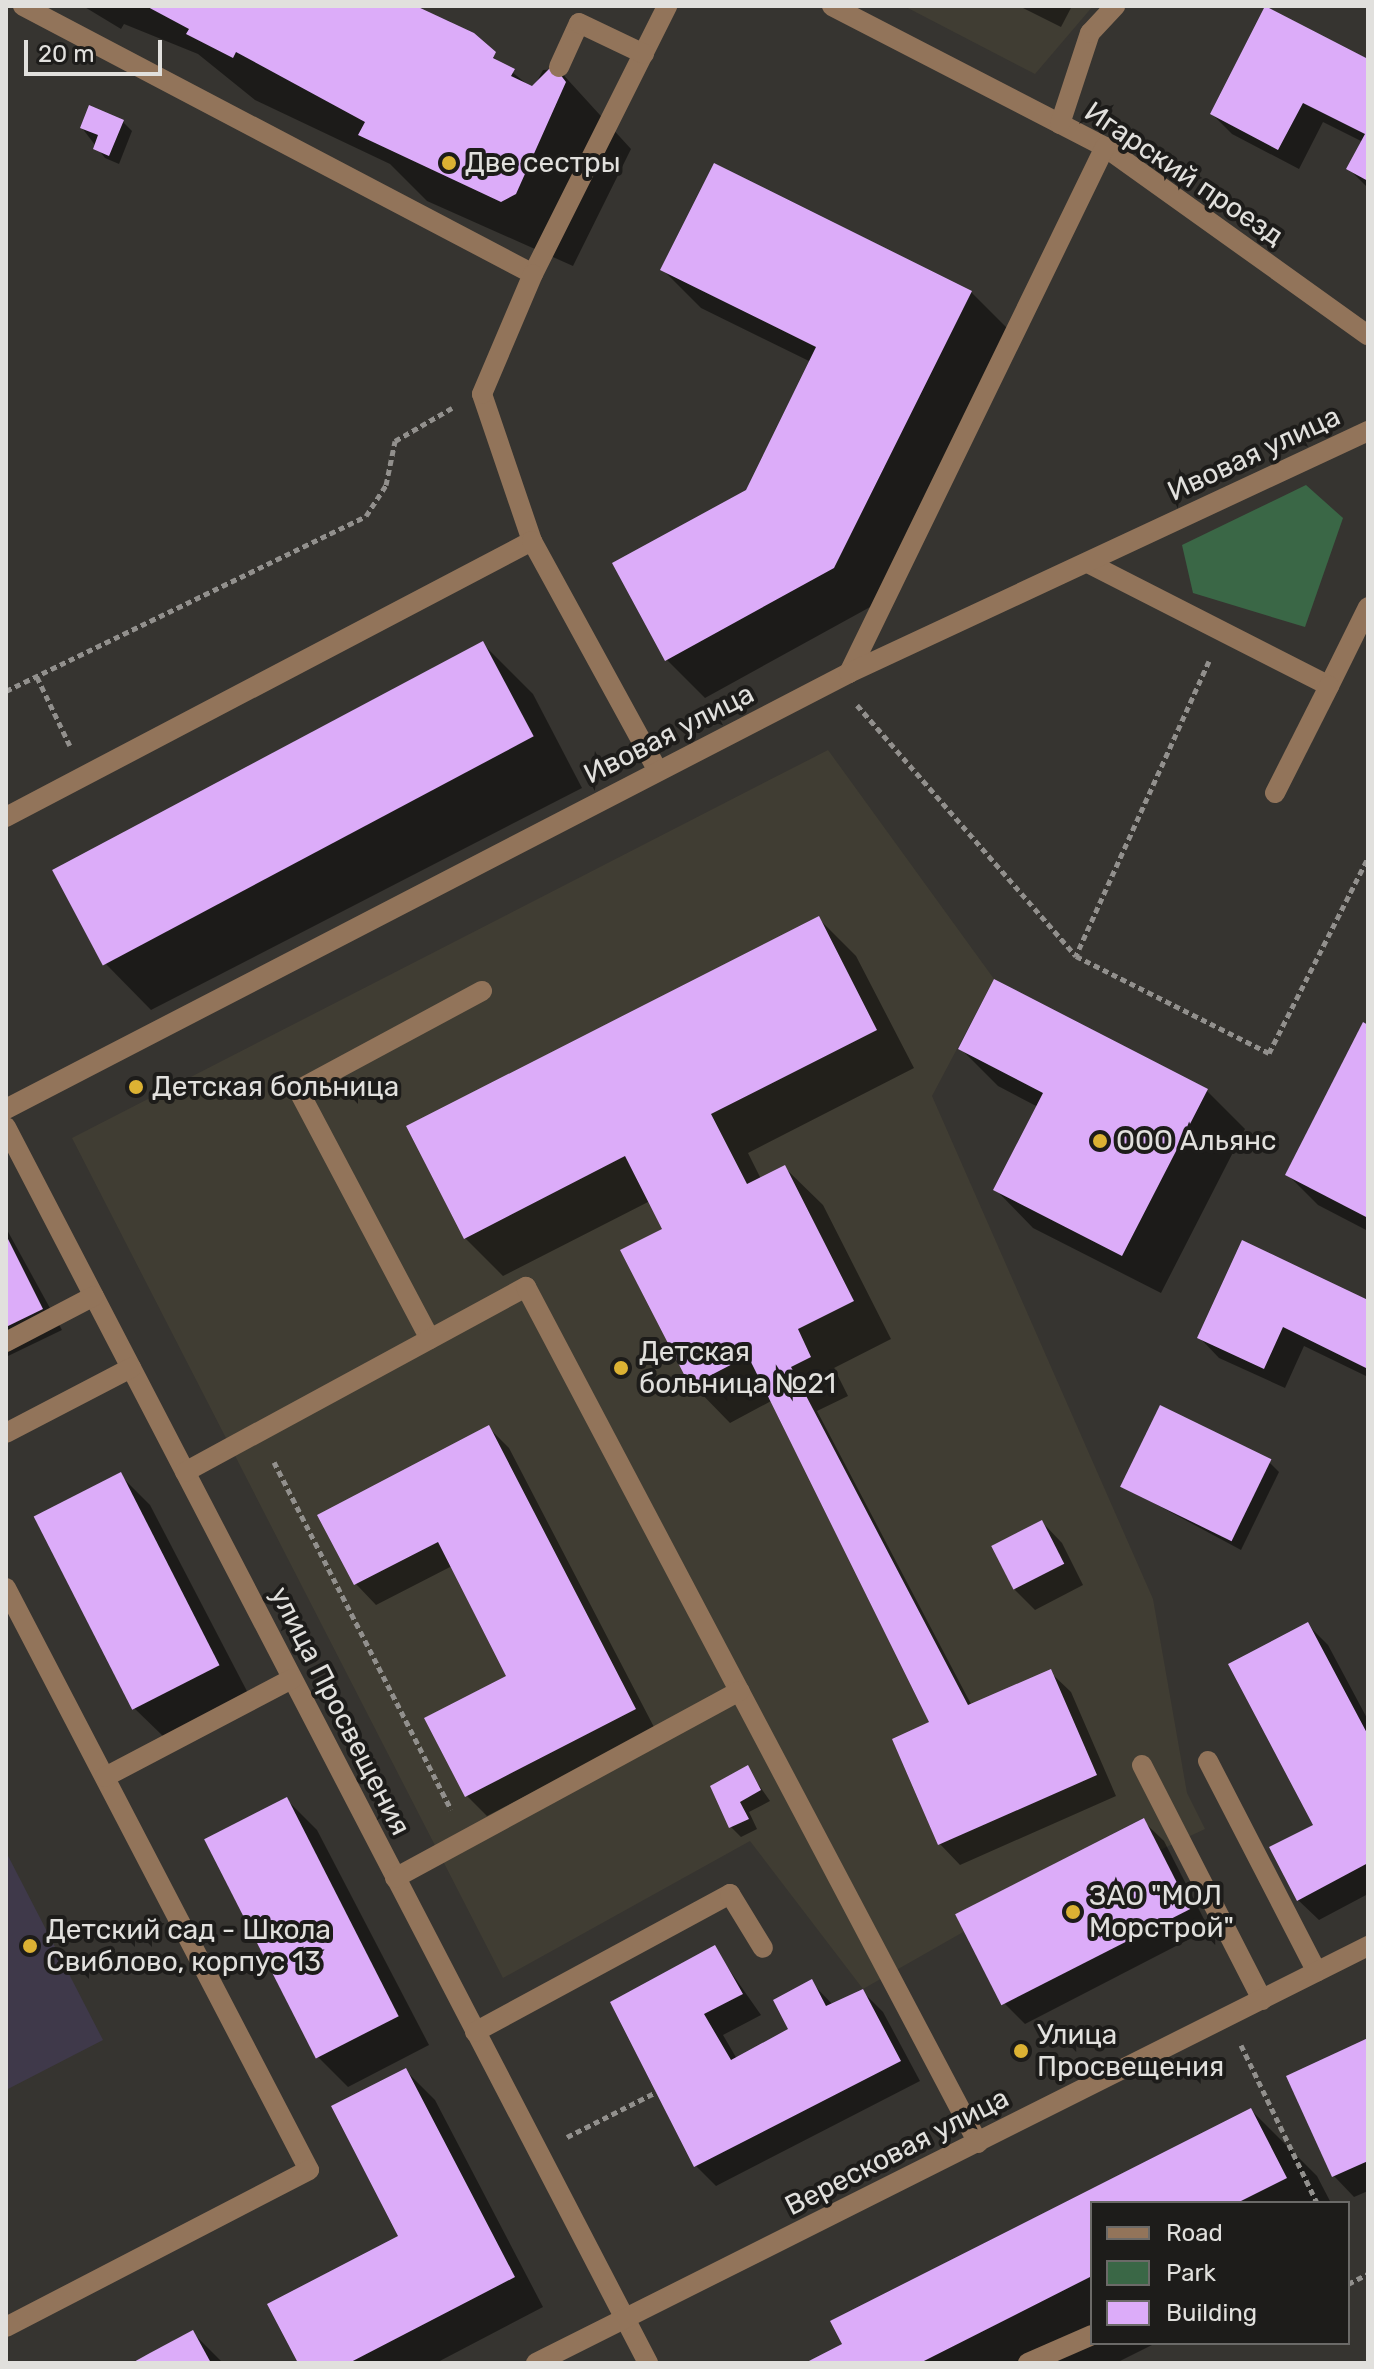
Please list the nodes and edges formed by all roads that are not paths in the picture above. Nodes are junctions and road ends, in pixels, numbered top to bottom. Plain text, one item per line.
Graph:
1 (23, 6) edge
2 (667, 6) edge
3 (832, 6) edge
4 (1115, 6) edge
5 (644, 54) junction
6 (559, 67) dead end
7 (1060, 124) junction
8 (1105, 147) junction
9 (533, 274) junction
10 (1368, 335) edge
11 (1368, 431) edge
12 (532, 541) junction
13 (1090, 564) junction
14 (1368, 607) edge
15 (842, 676) junction
16 (1329, 686) junction
17 (658, 771) junction
18 (1275, 793) dead end
19 (6, 817) edge
20 (482, 991) dead end
21 (6, 1109) edge
22 (6, 1127) edge
23 (94, 1296) junction
24 (430, 1339) junction
25 (6, 1342) edge
26 (131, 1368) junction
27 (6, 1433) edge
28 (185, 1472) junction
29 (6, 1588) edge
30 (292, 1679) junction
31 (740, 1691) junction
32 (1208, 1761) dead end
33 (1142, 1765) dead end
34 (105, 1777) junction
35 (395, 1878) junction
36 (1368, 1946) edge
37 (763, 1948) dead end
38 (1317, 1972) junction
39 (1262, 2000) junction
40 (475, 2032) junction
41 (978, 2143) junction
42 (625, 2320) junction
43 (6, 2327) edge
44 (1090, 2336) edge
45 (536, 2363) edge
46 (648, 2363) edge
47 (1028, 2363) edge

1 - 9 street
2 - 5 street
3 - 7 street, Игарский проезд
4 - 7 street
5 - 6 street
5 - 9 street
7 - 8 street, Игарский проезд
8 - 10 street, Игарский проезд
8 - 15 street
9 - 12 street
11 - 13 street, Ивовая улица
12 - 17 street
12 - 19 street
13 - 15 street, Ивовая улица
13 - 16 street
14 - 16 street
15 - 17 street, Ивовая улица
16 - 18 street
17 - 21 street, Ивовая улица
20 - 24 street
22 - 23 street, улица Просвещения
23 - 25 street
23 - 26 street, улица Просвещения
24 - 28 street
24 - 31 street
26 - 27 street
26 - 28 street, улица Просвещения
28 - 30 street, улица Просвещения
29 - 34 street
30 - 34 street
30 - 35 street, улица Просвещения
31 - 35 street
31 - 41 street
32 - 38 street
33 - 39 street
34 - 43 street
35 - 40 street, улица Просвещения
36 - 38 street, Вересковая улица
37 - 40 street
38 - 39 street, Вересковая улица
39 - 41 street, Вересковая улица
40 - 42 street, улица Просвещения
41 - 42 street, Вересковая улица
42 - 45 street, Вересковая улица
42 - 46 street, улица Просвещения
44 - 47 street

